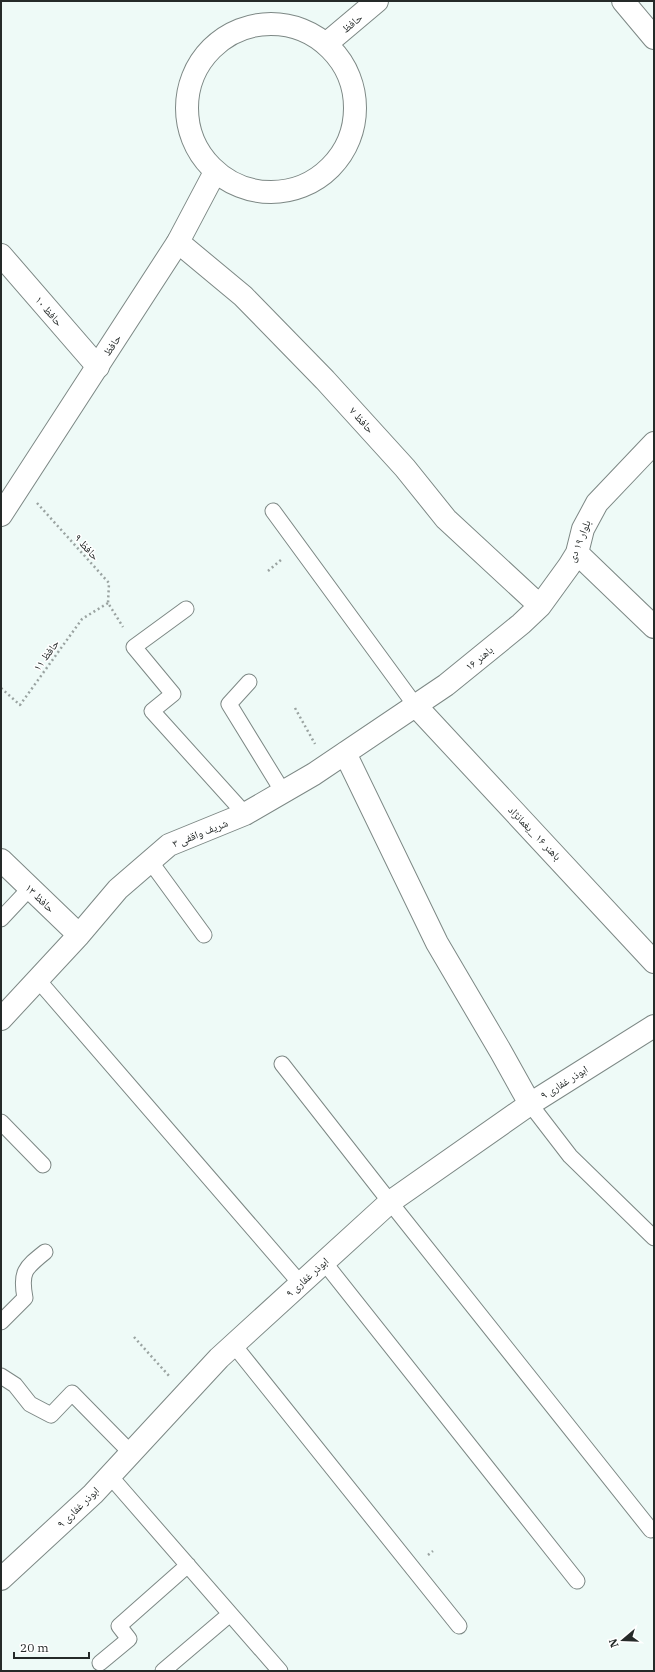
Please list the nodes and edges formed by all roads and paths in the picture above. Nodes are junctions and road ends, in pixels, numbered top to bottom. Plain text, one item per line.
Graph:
1 (377, 1) edge
2 (623, 1) edge
3 (654, 38) edge
4 (326, 44) junction
5 (215, 172) junction
6 (178, 242) junction
7 (1, 255) edge
8 (98, 367) junction
9 (654, 443) edge
10 (20, 485) junction
11 (3, 508) edge
12 (273, 511) dead end
13 (577, 553) junction
14 (108, 603) junction
15 (540, 606) junction
16 (186, 609) dead end
17 (654, 627) edge
18 (123, 628) dead end
19 (249, 682) dead end
20 (1, 688) edge
21 (415, 705) junction
22 (295, 708) dead end
23 (336, 759) junction
24 (283, 792) junction
25 (245, 814) junction
26 (1, 860) edge
27 (150, 861) junction
28 (30, 888) junction
29 (1, 919) edge
30 (79, 935) junction
31 (204, 935) dead end
32 (654, 962) edge
33 (38, 980) junction
34 (1, 1019) edge
35 (654, 1026) edge
36 (282, 1064) dead end
37 (530, 1104) junction
38 (1, 1122) edge
39 (43, 1165) dead end
40 (390, 1202) junction
41 (654, 1238) edge
42 (45, 1252) dead end
43 (324, 1262) junction
44 (300, 1283) junction
45 (1, 1322) edge
46 (134, 1337) dead end
47 (233, 1344) junction
48 (1, 1376) edge
49 (185, 1394) junction
50 (131, 1453) junction
51 (110, 1476) junction
52 (651, 1530) dead end
53 (188, 1566) junction
54 (1, 1579) edge
55 (577, 1581) dead end
56 (230, 1614) junction
57 (459, 1626) dead end
58 (100, 1663) dead end
59 (173, 1668) edge
60 (280, 1671) edge

1 - 4 street, حافظ
2 - 3 street
4 - 5 street
4 - 5 street
5 - 6 street, حافظ
6 - 8 street, حافظ
6 - 15 street, حافظ ۷
7 - 8 street, حافظ ۱۰
8 - 10 street, حافظ
9 - 13 street, بلوار ۱۹ دی
10 - 11 street, حافظ
10 - 14 path, حافظ ۹
12 - 21 lane
13 - 15 street, بلوار ۱۹ دی
13 - 17 street
14 - 18 path
14 - 20 path, حافظ ۱۱
15 - 21 street, باهنر ۱۶
16 - 25 lane
19 - 24 lane
21 - 23 street, شریف واقفی ۳
21 - 32 street, باهنر ۱۶ _یغمانژاد
22 - 23 path
23 - 24 street, شریف واقفی ۳
23 - 37 street
24 - 25 street, شریف واقفی ۳
25 - 27 street, شریف واقفی ۳
26 - 28 street, حافظ ۱۳
27 - 30 street, شریف واقفی ۳
27 - 31 lane
28 - 29 lane
28 - 30 street, حافظ ۱۳
30 - 33 street, شریف واقفی ۳
33 - 34 street, شریف واقفی ۳
33 - 44 lane
35 - 37 street, ابوذر غفاری ۹
36 - 40 lane
37 - 40 street, ابوذر غفاری ۹
37 - 41 lane
38 - 39 lane
40 - 43 street, ابوذر غفاری ۹
40 - 52 lane
42 - 45 lane
43 - 44 street, ابوذر غفاری ۹
43 - 55 lane
44 - 47 street, ابوذر غفاری ۹
46 - 49 path
47 - 49 street, ابوذر غفاری ۹
47 - 57 lane
48 - 50 lane
49 - 50 street, ابوذر غفاری ۹
50 - 51 street, ابوذر غفاری ۹
51 - 53 lane
51 - 54 street, ابوذر غفاری ۹
53 - 56 lane
53 - 58 lane
56 - 59 lane
56 - 60 lane

